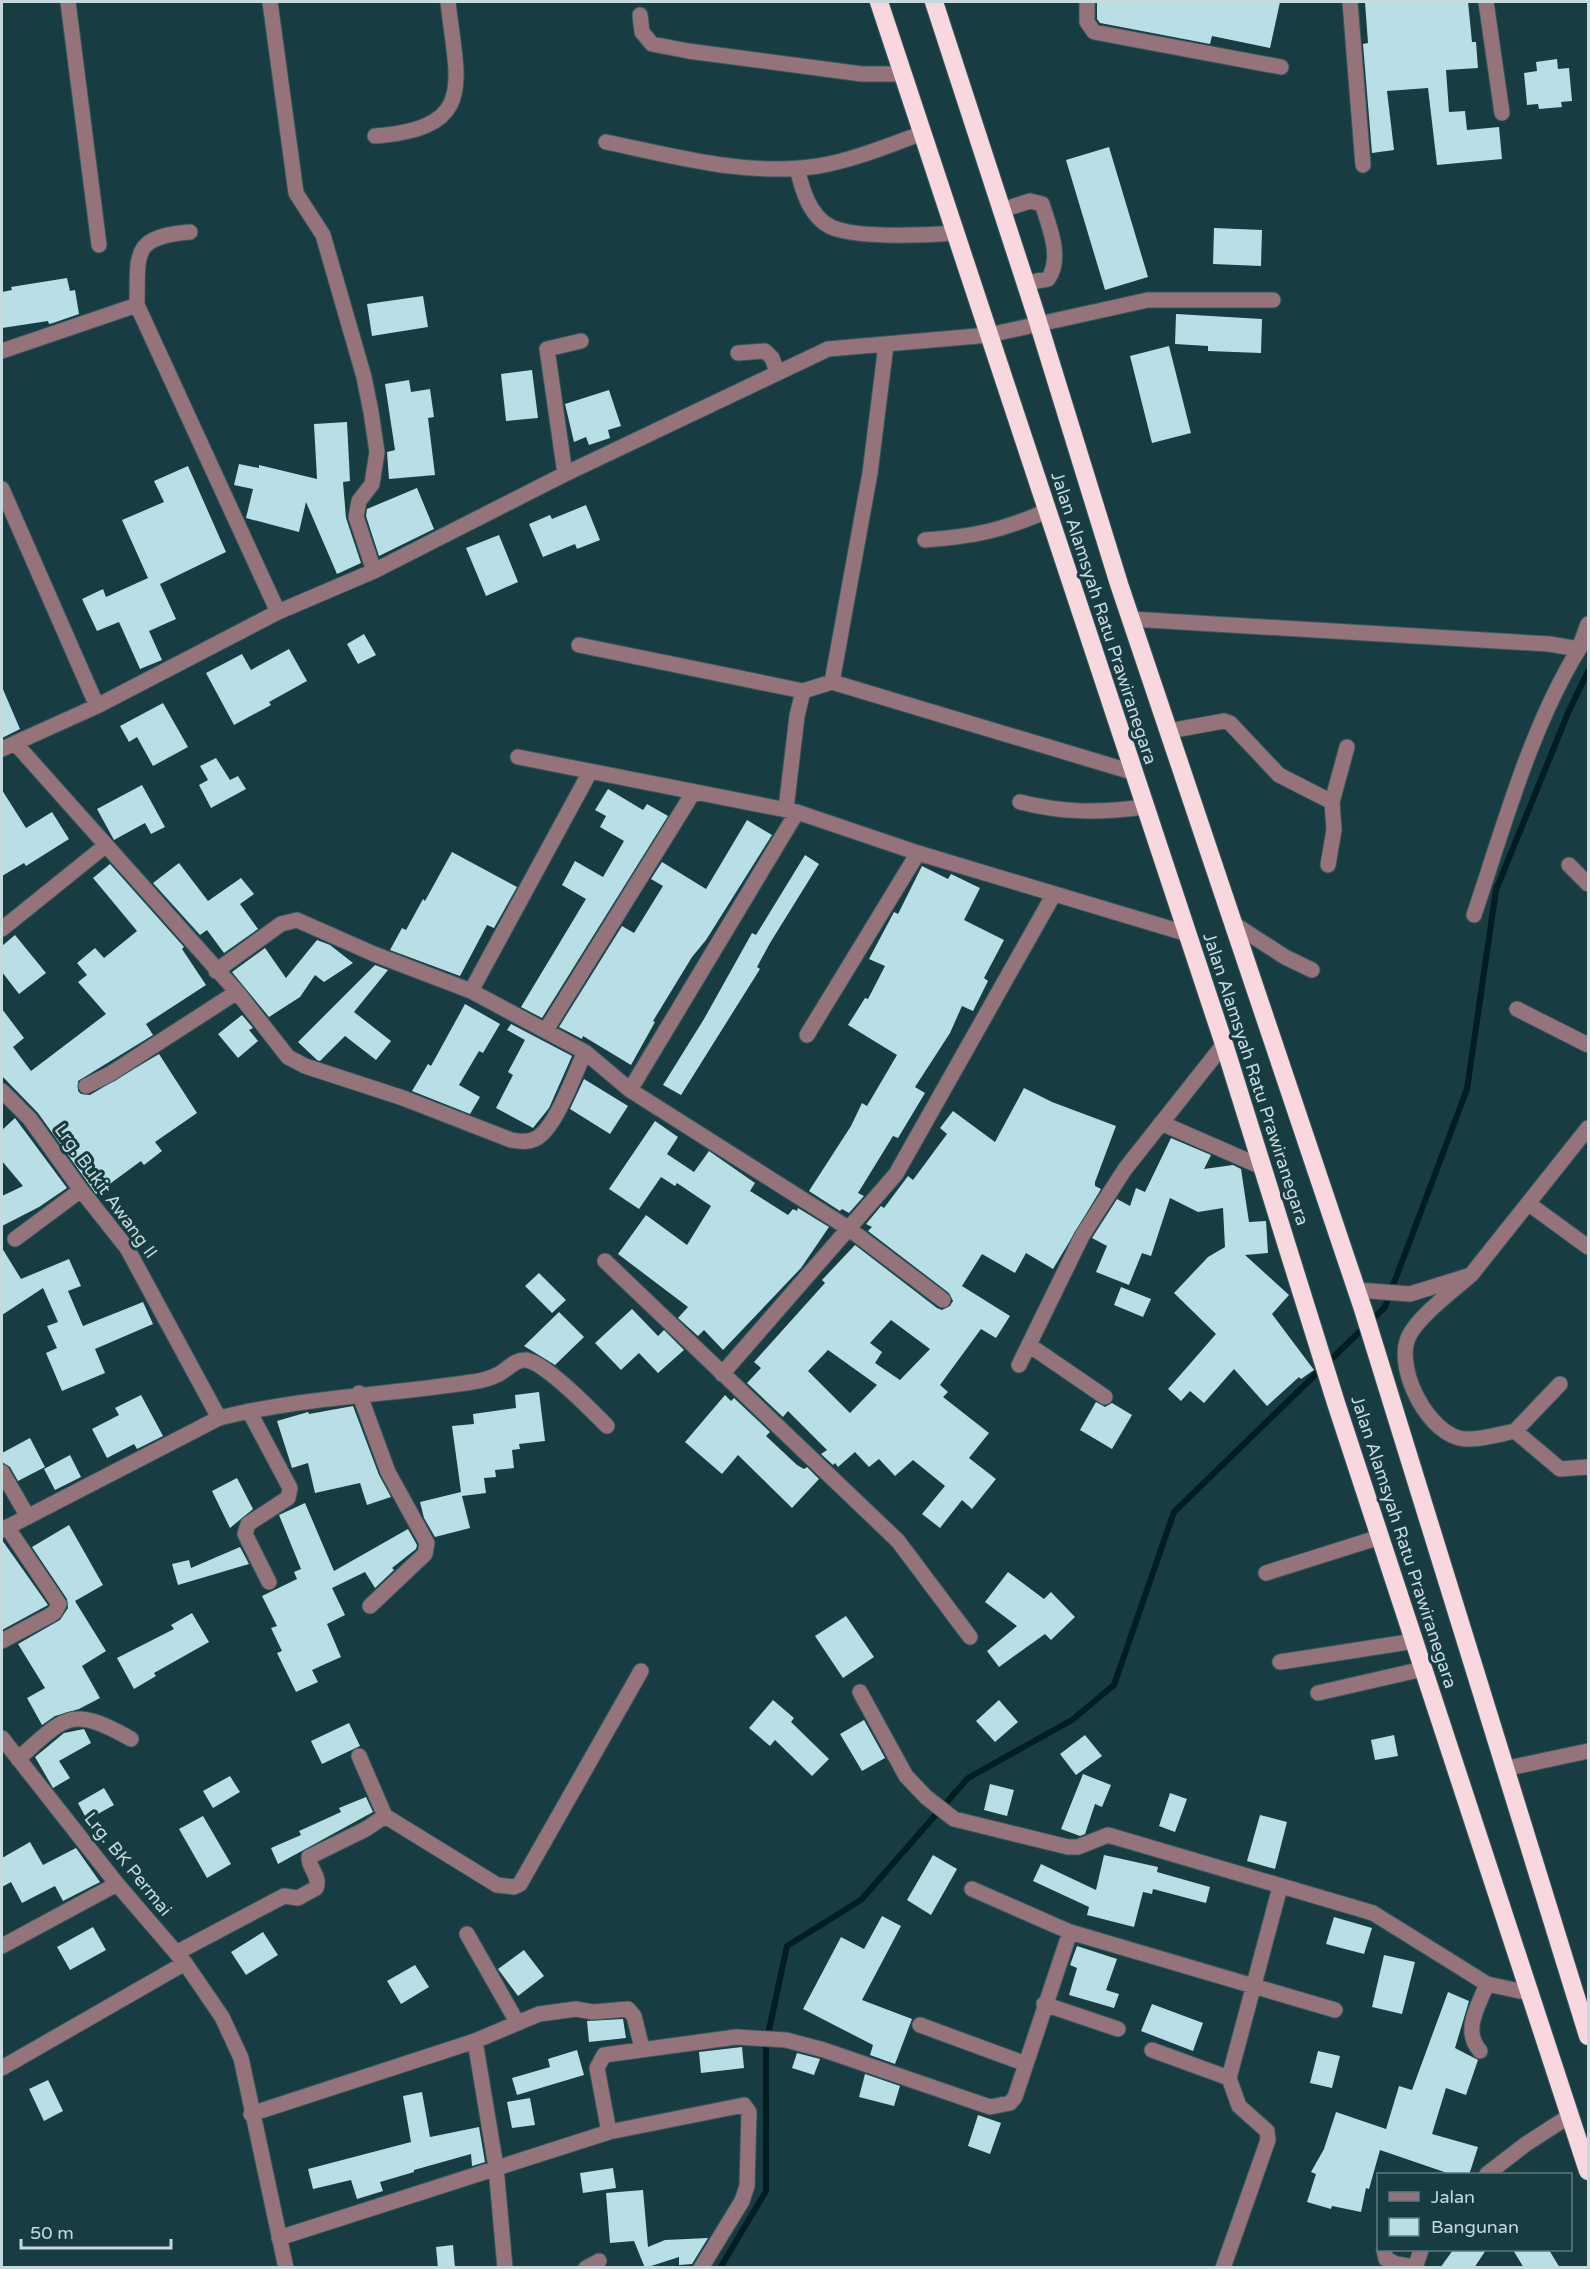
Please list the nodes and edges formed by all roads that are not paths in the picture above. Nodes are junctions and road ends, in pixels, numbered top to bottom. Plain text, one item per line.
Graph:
1 (68, 2) edge
2 (270, 2) edge
3 (448, 2) edge
4 (879, 2) edge
5 (934, 2) edge
6 (1086, 2) edge
7 (1350, 2) edge
8 (1486, 2) edge
9 (640, 15) dead end
10 (1281, 67) dead end
11 (903, 74) junction
12 (1502, 113) dead end
13 (923, 133) junction
14 (375, 136) dead end
15 (606, 142) dead end
16 (1363, 165) dead end
17 (797, 168) junction
18 (1002, 210) junction
19 (190, 232) dead end
20 (956, 233) junction
21 (99, 245) dead end
22 (1026, 283) junction
23 (1273, 300) dead end
24 (136, 304) junction
25 (1039, 322) junction
26 (989, 334) junction
27 (581, 341) dead end
28 (886, 345) junction
29 (2, 351) edge
30 (738, 353) dead end
31 (777, 372) junction
32 (565, 474) junction
33 (2, 489) edge
34 (1047, 511) junction
35 (925, 540) dead end
36 (374, 571) junction
37 (278, 612) junction
38 (1131, 619) junction
39 (1588, 624) edge
40 (579, 645) dead end
41 (1579, 649) junction
42 (832, 682) junction
43 (803, 691) junction
44 (97, 706) junction
45 (1169, 731) junction
46 (8, 746) edge
47 (1347, 747) dead end
48 (518, 757) dead end
49 (590, 772) junction
50 (1132, 772) junction
51 (693, 793) junction
52 (1020, 802) dead end
53 (1332, 802) junction
54 (1144, 807) junction
55 (791, 810) junction
56 (105, 846) junction
57 (918, 853) junction
58 (1328, 865) dead end
59 (1569, 865) dead end
60 (1588, 884) edge
61 (1054, 894) junction
62 (1474, 915) dead end
63 (1234, 924) junction
64 (2, 929) edge
65 (1188, 934) junction
66 (1312, 970) dead end
67 (216, 971) junction
68 (471, 991) junction
69 (237, 992) junction
70 (1517, 1009) dead end
71 (546, 1030) junction
72 (807, 1035) dead end
73 (1224, 1044) junction
74 (1588, 1045) edge
75 (585, 1052) junction
76 (86, 1086) dead end
77 (630, 1090) junction
78 (2, 1091) edge
79 (1161, 1123) junction
80 (1588, 1128) edge
81 (1262, 1167) junction
82 (81, 1190) junction
83 (1529, 1204) junction
84 (848, 1228) junction
85 (15, 1239) dead end
86 (1588, 1247) edge
87 (604, 1261) dead end
88 (1471, 1275) junction
89 (1357, 1290) junction
90 (943, 1300) dead end
91 (1029, 1345) junction
92 (1019, 1365) dead end
93 (723, 1374) junction
94 (1560, 1384) dead end
95 (1414, 1390) junction
96 (359, 1394) junction
97 (1105, 1396) dead end
98 (1391, 1398) junction
99 (249, 1411) junction
100 (219, 1418) junction
101 (607, 1426) dead end
102 (1515, 1431) junction
103 (1588, 1467) edge
104 (2, 1472) edge
105 (28, 1517) junction
106 (4, 1528) edge
107 (1380, 1537) junction
108 (1266, 1574) dead end
109 (269, 1582) dead end
110 (370, 1606) dead end
111 (970, 1637) dead end
112 (2, 1641) edge
113 (1415, 1641) junction
114 (1280, 1662) dead end
115 (1423, 1669) junction
116 (641, 1671) dead end
117 (860, 1692) dead end
118 (1318, 1693) dead end
119 (2, 1738) edge
120 (131, 1739) dead end
121 (1588, 1751) edge
122 (359, 1756) dead end
123 (18, 1759) junction
124 (1504, 1769) junction
125 (385, 1816) junction
126 (117, 1884) junction
127 (1280, 1887) junction
128 (972, 1889) dead end
129 (1070, 1932) junction
130 (467, 1934) dead end
131 (2, 1946) edge
132 (180, 1958) junction
133 (1487, 1984) junction
134 (1254, 1986) junction
135 (1529, 1993) junction
136 (1044, 2004) junction
137 (1335, 2010) dead end
138 (517, 2022) junction
139 (920, 2025) dead end
140 (1118, 2029) dead end
141 (1588, 2036) edge
142 (475, 2041) junction
143 (642, 2048) junction
144 (1152, 2050) dead end
145 (1480, 2051) dead end
146 (1026, 2064) junction
147 (2, 2068) edge
148 (1230, 2078) junction
149 (251, 2114) junction
150 (1571, 2115) junction
151 (609, 2132) junction
152 (496, 2167) junction
153 (1588, 2171) edge
154 (1490, 2173) edge
155 (279, 2238) junction
156 (1384, 2251) edge
157 (1421, 2251) edge
158 (1415, 2267) edge
159 (286, 2268) edge
160 (505, 2268) edge
161 (701, 2268) edge
162 (1223, 2268) edge

1 - 21 street
2 - 36 street
3 - 14 street
4 - 11 highway, Jalan Alamsyah Ratu Prawiranegara
5 - 18 highway, Jalan Alamsyah Ratu Prawiranegara
6 - 10 street
7 - 16 street
8 - 12 street
9 - 11 street
11 - 13 highway, Jalan Alamsyah Ratu Prawiranegara
13 - 17 street
13 - 20 highway, Jalan Alamsyah Ratu Prawiranegara
15 - 17 street
17 - 20 street
18 - 22 highway, Jalan Alamsyah Ratu Prawiranegara
18 - 22 street
19 - 24 street
20 - 26 highway, Jalan Alamsyah Ratu Prawiranegara
22 - 25 highway, Jalan Alamsyah Ratu Prawiranegara
23 - 25 street
24 - 29 street
24 - 37 street
25 - 26 street
25 - 38 highway, Jalan Alamsyah Ratu Prawiranegara
26 - 28 street
26 - 34 highway, Jalan Alamsyah Ratu Prawiranegara
27 - 32 street
28 - 31 street
28 - 42 street
30 - 31 street
31 - 32 street
32 - 36 street
33 - 44 street
34 - 35 street
34 - 50 highway, Jalan Alamsyah Ratu Prawiranegara
36 - 37 street
37 - 44 street
38 - 41 street
38 - 45 highway, Jalan Alamsyah Ratu Prawiranegara
39 - 41 street
40 - 43 street
41 - 62 street
42 - 43 street
42 - 50 street
43 - 55 street
44 - 46 street
45 - 53 street
45 - 63 highway, Jalan Alamsyah Ratu Prawiranegara
46 - 56 street
47 - 53 street
48 - 49 street
49 - 51 street
49 - 68 street
50 - 54 highway, Jalan Alamsyah Ratu Prawiranegara
51 - 55 street
51 - 71 street
52 - 54 street
53 - 58 street
54 - 65 highway, Jalan Alamsyah Ratu Prawiranegara
55 - 57 street
55 - 77 street
56 - 64 street
56 - 67 street
57 - 61 street
57 - 72 street
59 - 60 street
61 - 65 street
61 - 84 street
63 - 66 street
63 - 89 highway, Jalan Alamsyah Ratu Prawiranegara
65 - 73 highway, Jalan Alamsyah Ratu Prawiranegara
67 - 68 street
67 - 69 street
68 - 71 street
69 - 75 street
69 - 76 street
70 - 74 street
71 - 75 street
73 - 79 street
73 - 81 highway, Jalan Alamsyah Ratu Prawiranegara
75 - 77 street
77 - 84 street
78 - 82 street, Lrg. Bukit Awang II
79 - 81 street
79 - 91 street
80 - 83 street
81 - 107 highway, Jalan Alamsyah Ratu Prawiranegara
82 - 85 street
82 - 100 street, Lrg. Bukit Awang II
83 - 86 street
83 - 88 street
84 - 90 street
84 - 93 street
87 - 93 street
88 - 89 street
88 - 95 street
89 - 98 highway, Jalan Alamsyah Ratu Prawiranegara
91 - 92 street
91 - 97 street
93 - 111 street
94 - 102 street
95 - 98 street
95 - 102 street
96 - 99 street
96 - 101 street
96 - 110 street
98 - 124 highway, Jalan Alamsyah Ratu Prawiranegara
99 - 100 street
99 - 109 street
100 - 105 street
102 - 103 street
104 - 105 street
105 - 106 street
106 - 112 street
107 - 108 street
107 - 113 highway, Jalan Alamsyah Ratu Prawiranegara
113 - 114 street
113 - 115 highway, Jalan Alamsyah Ratu Prawiranegara
115 - 118 street
115 - 135 highway, Jalan Alamsyah Ratu Prawiranegara
116 - 125 street
117 - 127 street
119 - 123 street, Lrg. BK Permai
120 - 123 street
121 - 124 street
122 - 125 street
123 - 126 street, Lrg. BK Permai
124 - 141 highway, Jalan Alamsyah Ratu Prawiranegara
125 - 132 street
126 - 131 street
126 - 132 street, Lrg. BK Permai
127 - 133 street
127 - 134 street
128 - 129 street
129 - 134 street
129 - 136 street
130 - 138 street
132 - 147 street
132 - 149 street, Lrg. BK Permai
133 - 135 street
133 - 145 street
134 - 137 street
134 - 148 street
135 - 150 highway, Jalan Alamsyah Ratu Prawiranegara
136 - 140 street
136 - 146 street
138 - 142 street
138 - 143 street
139 - 146 street
142 - 149 street
142 - 152 street
143 - 146 street
143 - 151 street
144 - 148 street
148 - 162 street
149 - 155 street, Lrg. BK Permai
150 - 153 highway, Jalan Alamsyah Ratu Prawiranegara
150 - 154 street
151 - 152 street
151 - 161 street
152 - 155 street
152 - 160 street
155 - 159 street, Lrg. BK Permai
156 - 158 street
157 - 158 street

